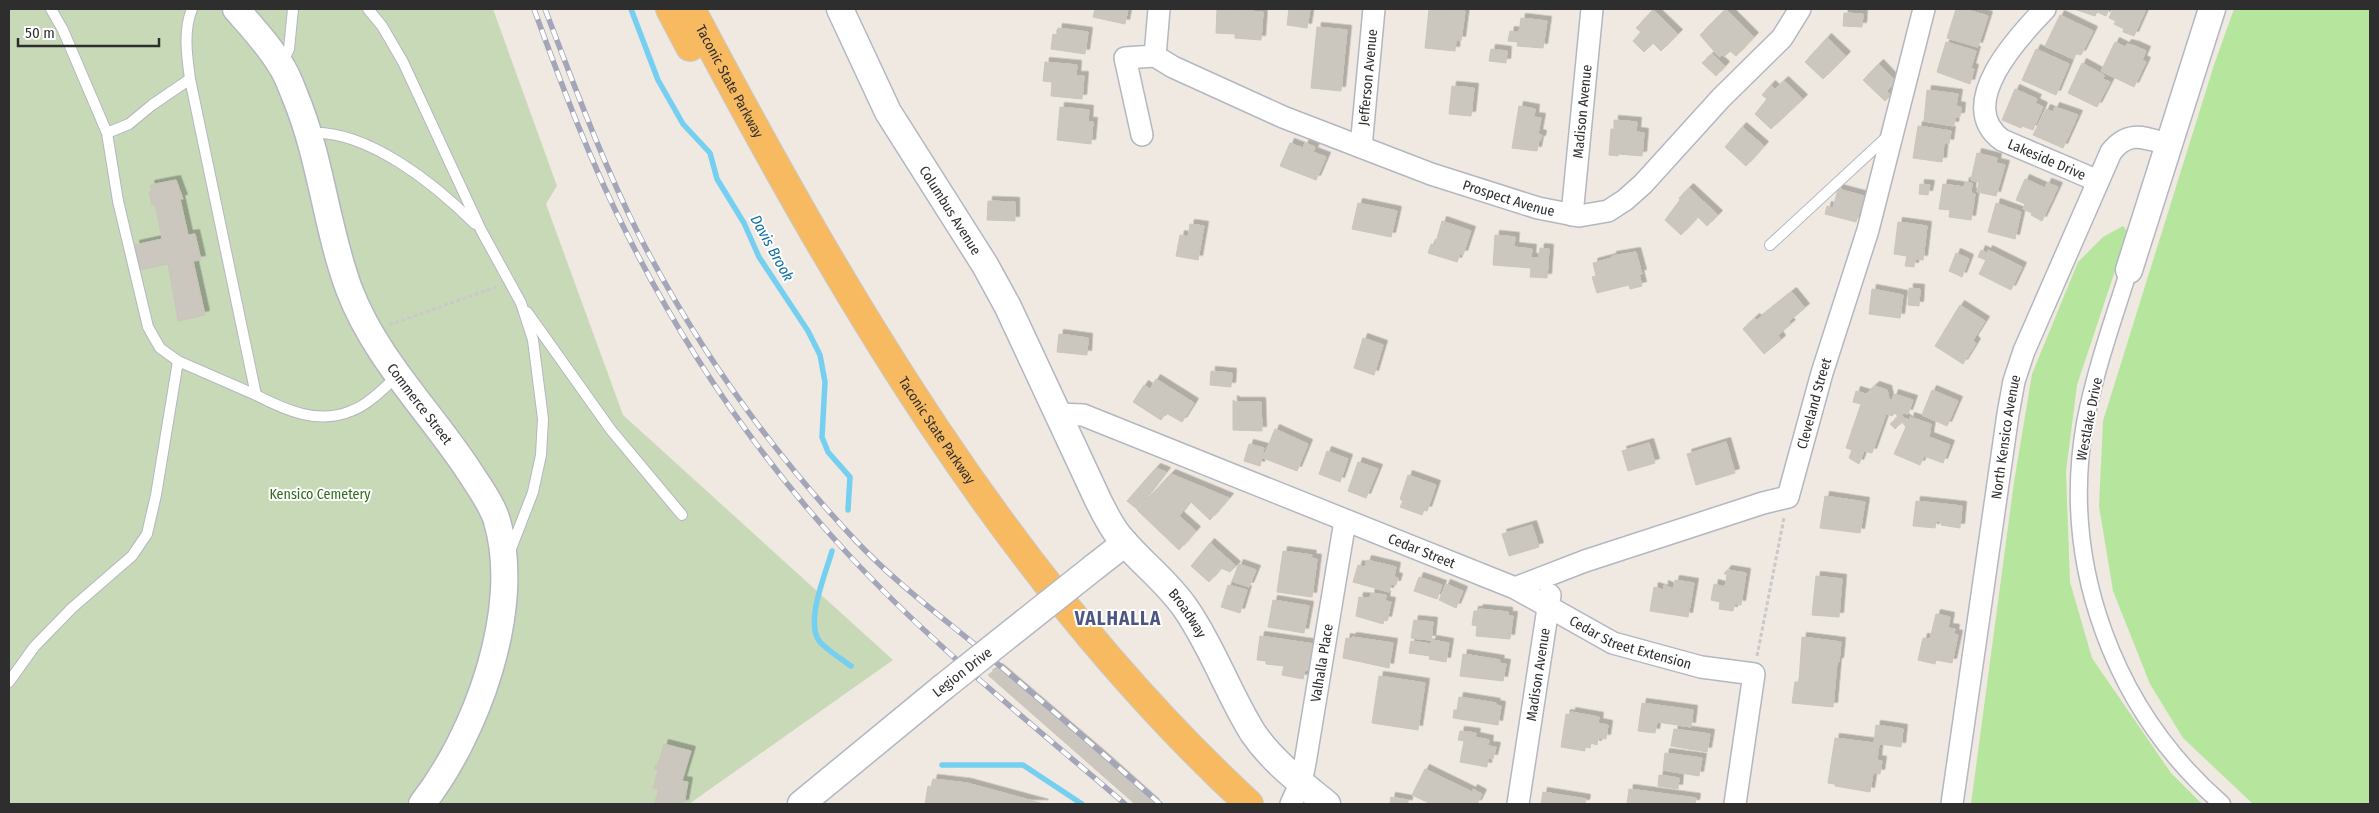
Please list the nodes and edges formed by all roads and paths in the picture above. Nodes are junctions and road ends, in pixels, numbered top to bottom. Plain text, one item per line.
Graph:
1 (51, 9) edge
2 (192, 9) edge
3 (236, 9) edge
4 (293, 9) edge
5 (368, 9) edge
6 (670, 9) edge
7 (691, 9) edge
8 (840, 9) edge
9 (1159, 9) edge
10 (1374, 9) edge
11 (1592, 9) edge
12 (1800, 9) edge
13 (1924, 9) edge
14 (2045, 9) edge
15 (2209, 10) edge
16 (1154, 56) junction
17 (281, 65) junction
18 (190, 79) junction
19 (1895, 129) junction
20 (107, 133) junction
21 (308, 133) junction
22 (1142, 135) dead end
23 (2170, 145) junction
24 (1361, 147) junction
25 (2098, 181) junction
26 (1572, 215) junction
27 (480, 230) junction
28 (1770, 245) dead end
29 (2129, 270) joint
30 (509, 282) junction
31 (521, 303) junction
32 (368, 332) junction
33 (178, 361) junction
34 (398, 375) junction
35 (256, 395) junction
36 (1059, 414) junction
37 (1788, 497) junction
38 (682, 515) dead end
39 (1345, 521) junction
40 (1125, 543) junction
41 (1585, 561) junction
42 (505, 566) junction
43 (1514, 588) junction
44 (1548, 606) junction
45 (1754, 674) junction
46 (9, 682) edge
47 (1296, 793) edge
48 (422, 804) edge
49 (801, 804) edge
50 (1222, 804) edge
51 (1249, 804) edge
52 (1327, 804) edge
53 (1518, 804) edge
54 (1735, 804) edge
55 (1952, 804) edge
56 (2222, 804) edge

1 - 20 lane
2 - 18 lane
3 - 17 street, Commerce Street
4 - 17 lane
5 - 27 lane
6 - 50 highway, Taconic State Parkway
7 - 51 highway, Taconic State Parkway
8 - 36 street, Columbus Avenue
9 - 16 street
10 - 24 street, Jefferson Avenue
11 - 26 street, Madison Avenue
12 - 26 street, Prospect Avenue
13 - 19 street, Cleveland Street
14 - 25 street, Lakeside Drive
15 - 23 street, Westlake Drive
16 - 22 street
16 - 24 street, Prospect Avenue
17 - 21 street, Commerce Street
18 - 20 lane
18 - 35 lane
19 - 28 lane
19 - 37 street, Cleveland Street
20 - 33 lane
21 - 27 lane
21 - 32 street, Commerce Street
23 - 25 street, North Kensico Avenue
23 - 29 street, Westlake Drive
24 - 26 street, Prospect Avenue
25 - 55 street, North Kensico Avenue
27 - 30 lane
29 - 56 street, Westlake Drive
30 - 31 lane
30 - 32 path
31 - 38 lane
31 - 42 lane
32 - 34 street, Commerce Street
33 - 35 lane
33 - 46 lane
34 - 35 lane
34 - 42 street, Commerce Street
36 - 39 street, Cedar Street
36 - 40 street, Broadway
37 - 41 street
37 - 45 path
39 - 43 street, Cedar Street
39 - 47 street, Valhalla Place
40 - 47 street, Broadway
40 - 49 street, Legion Drive, bridge
41 - 43 street
41 - 44 street, Madison Avenue
42 - 48 street, Commerce Street
43 - 44 street, Cedar Street Extension
44 - 45 street, Cedar Street Extension
44 - 53 street, Madison Avenue
45 - 54 street
47 - 52 street, Broadway

